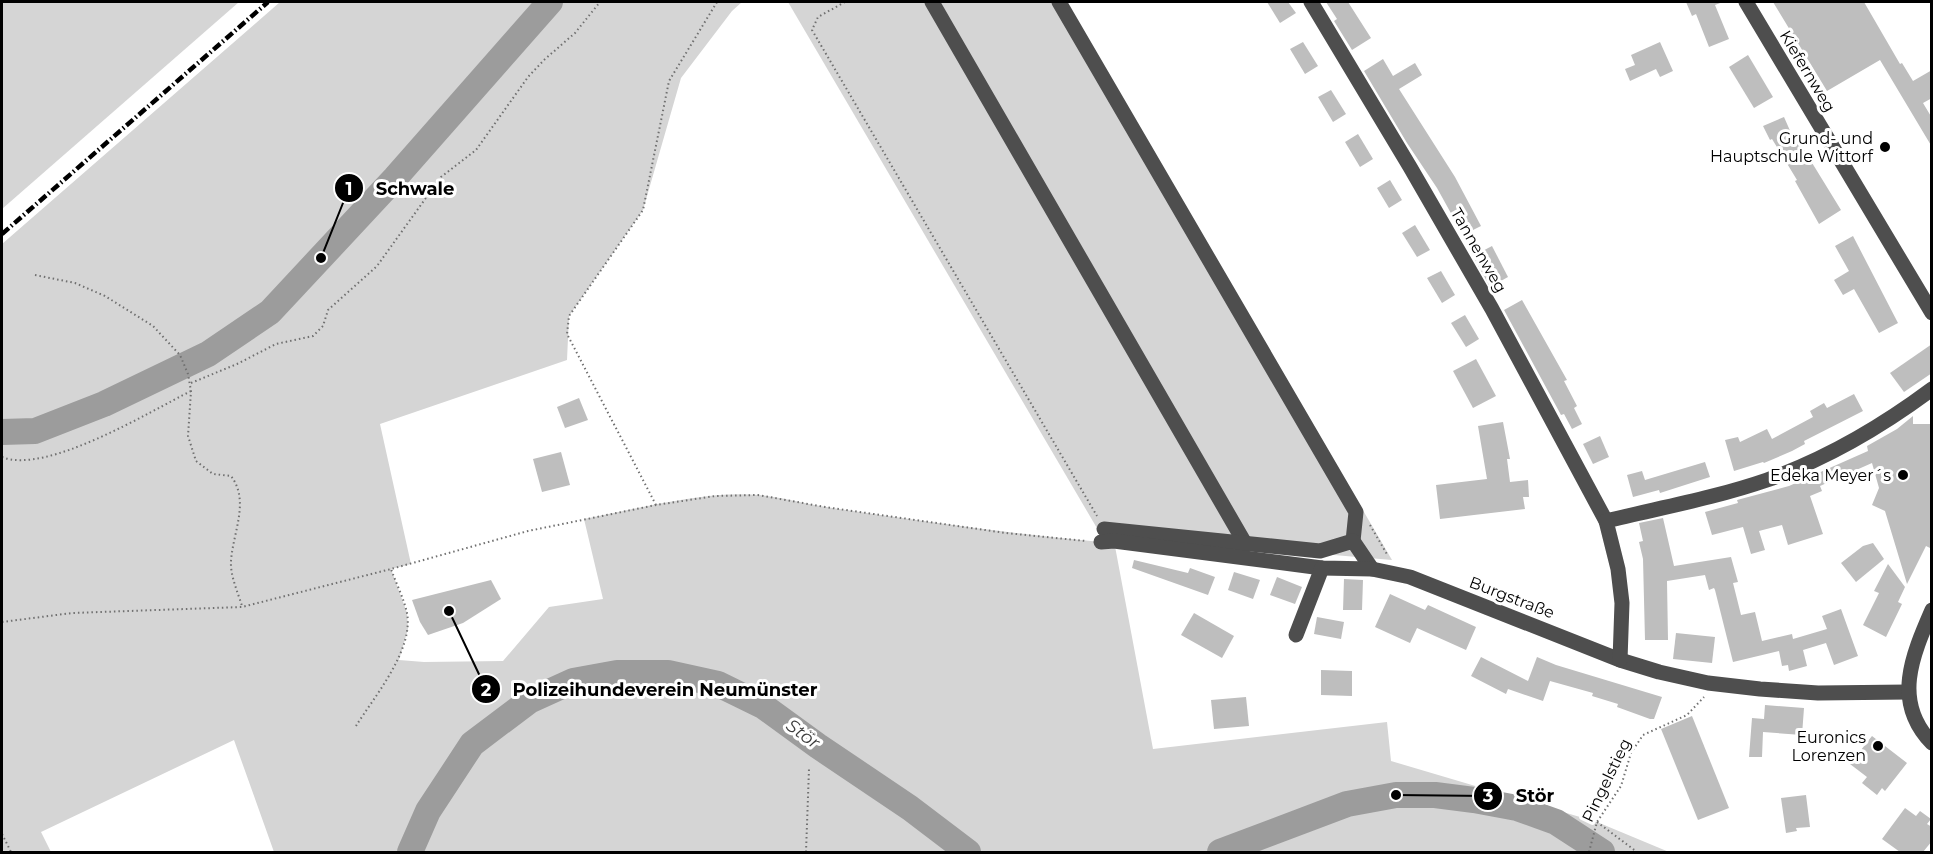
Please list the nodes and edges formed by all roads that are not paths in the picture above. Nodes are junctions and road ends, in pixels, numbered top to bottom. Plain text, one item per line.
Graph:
1 (932, 2) edge
2 (1059, 2) edge
3 (1311, 2) edge
4 (1746, 2) edge
5 (1932, 313) edge
6 (1932, 389) edge
7 (1606, 521) junction
8 (1353, 541) junction
9 (1246, 545) junction
10 (1322, 568) junction
11 (1372, 569) junction
12 (1932, 610) edge
13 (1296, 635) dead end
14 (1620, 660) junction
15 (1908, 692) junction
16 (1932, 743) edge

1 - 9 street
2 - 8 street
3 - 7 street, Tannenweg
4 - 5 street, Kiefernweg
6 - 7 street
7 - 14 street, Tannenweg
8 - 9 street
8 - 11 street
9 - 10 street, Burgstraße
10 - 11 street, Burgstraße
10 - 13 street
11 - 14 street, Burgstraße
12 - 15 street
14 - 15 street, Burgstraße
15 - 16 street

